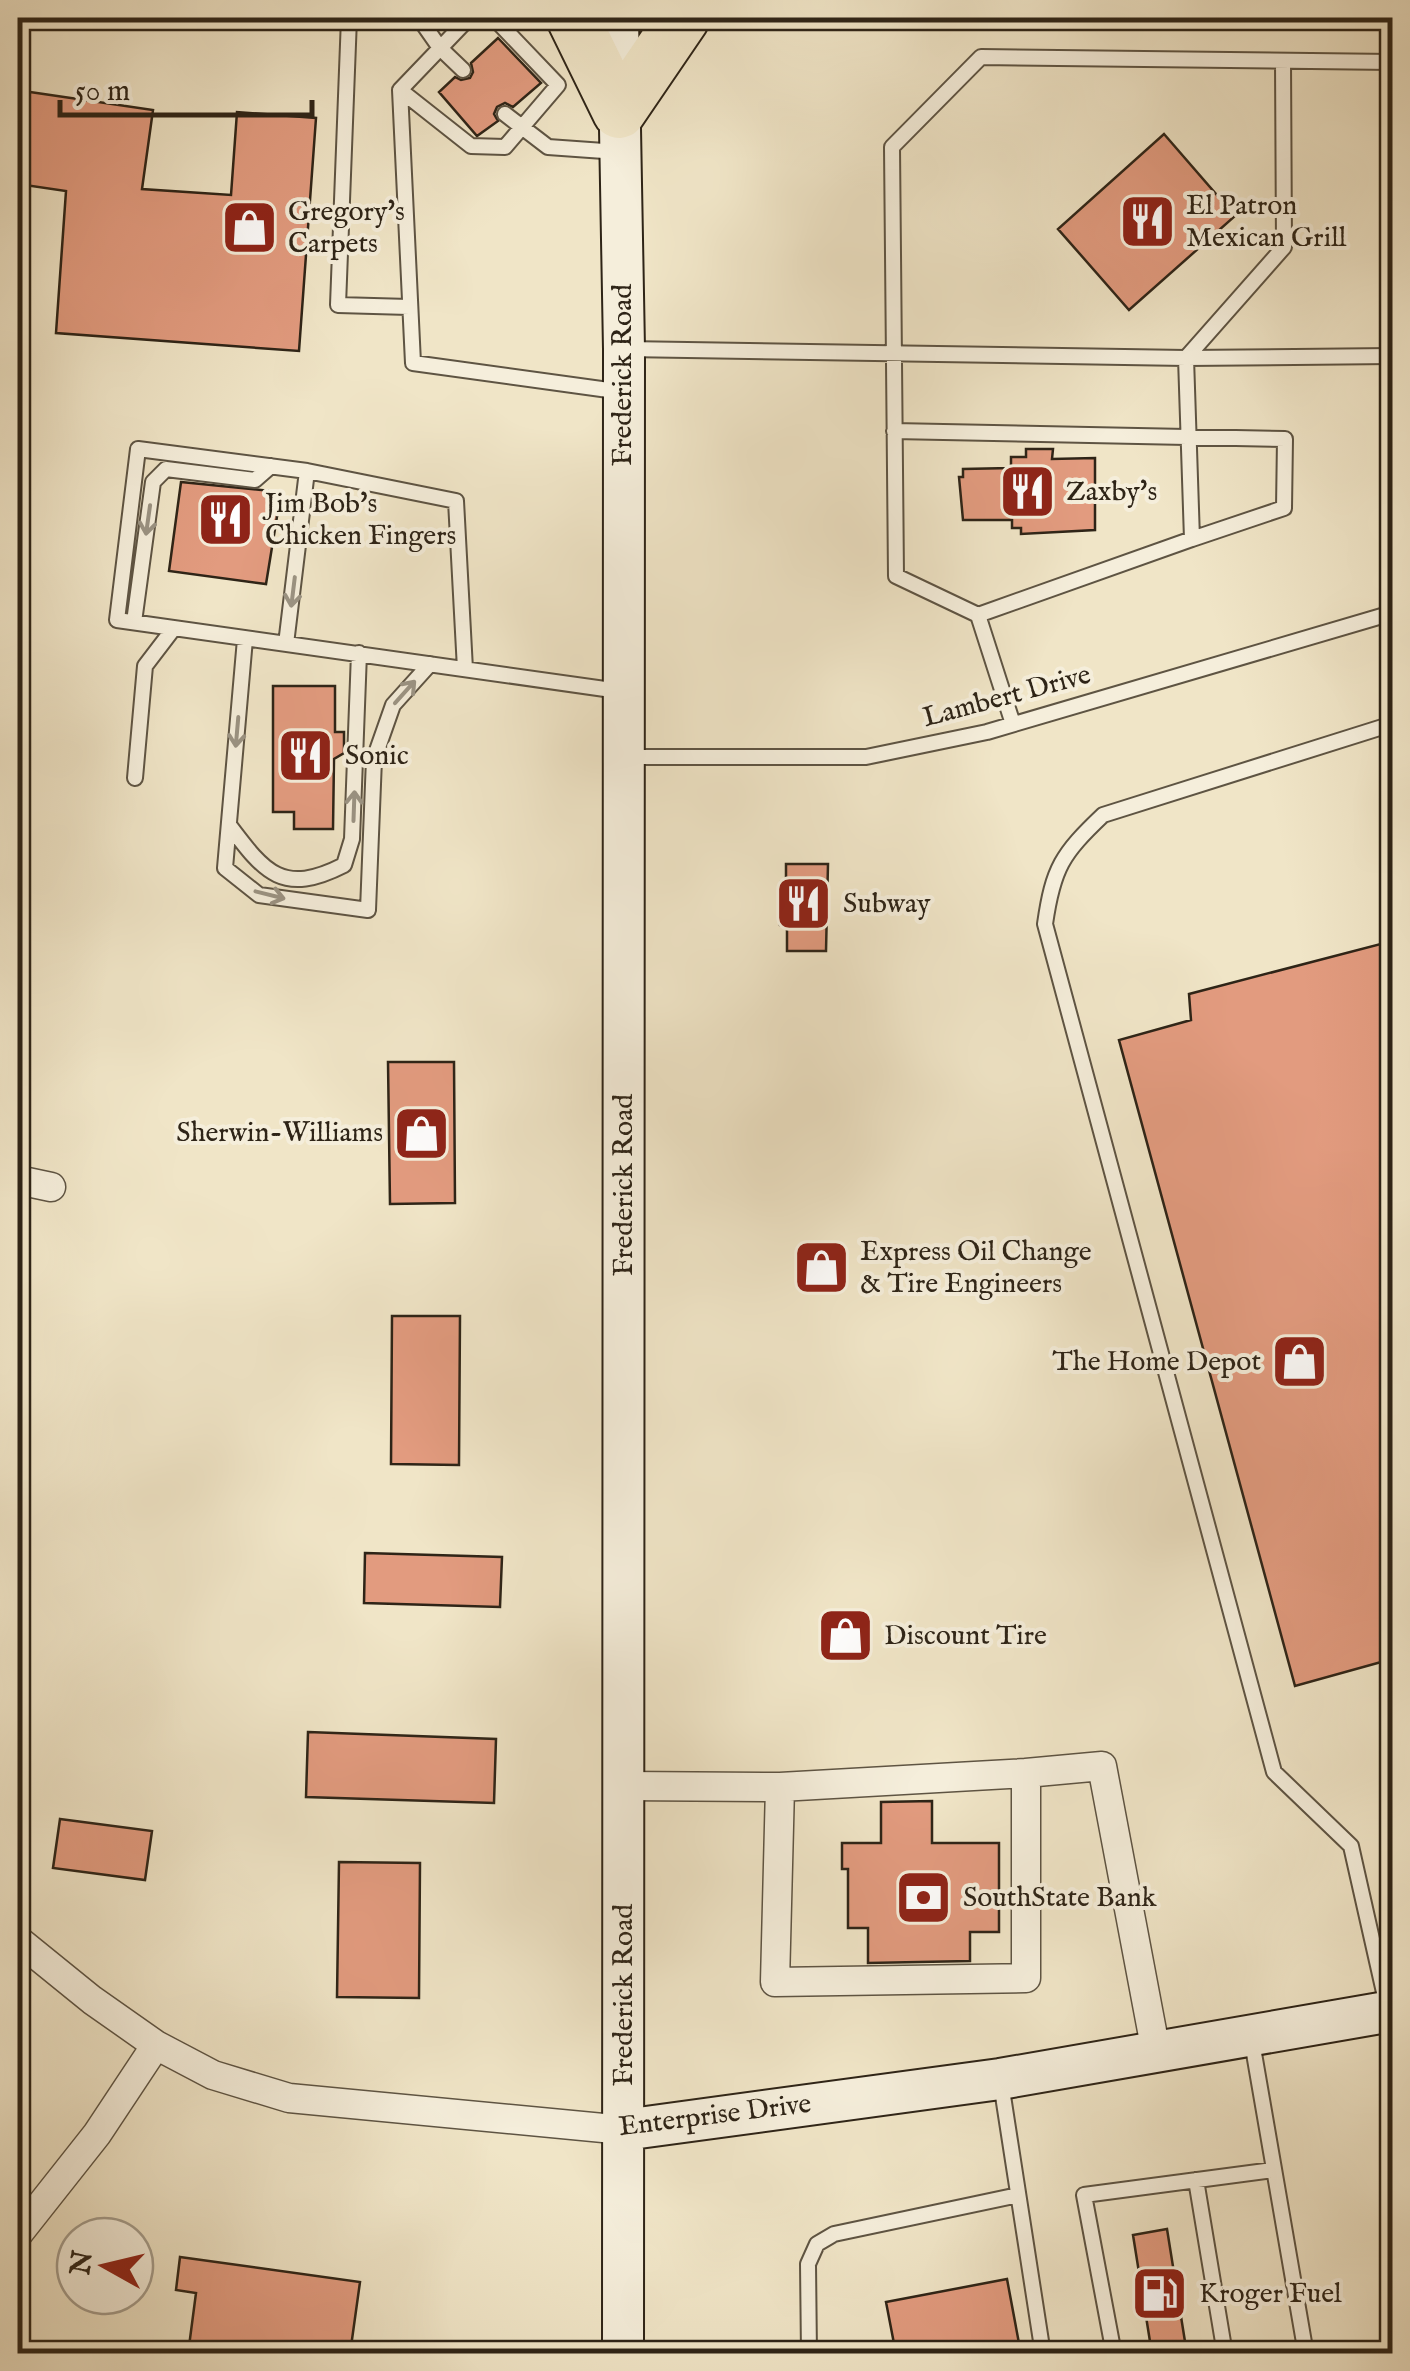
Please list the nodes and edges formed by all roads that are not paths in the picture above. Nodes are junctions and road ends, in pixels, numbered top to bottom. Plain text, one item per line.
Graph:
1 (349, 18) edge
2 (419, 18) edge
3 (470, 18) edge
4 (494, 18) edge
5 (573, 18) edge
6 (618, 18) edge
7 (683, 18) edge
8 (440, 48) junction
9 (1283, 61) junction
10 (1392, 62) edge
11 (463, 70) dead end
12 (400, 90) junction
13 (506, 114) dead end
14 (521, 128) junction
15 (619, 132) junction
16 (409, 307) junction
17 (624, 349) junction
18 (894, 354) junction
19 (1392, 356) edge
20 (1186, 358) junction
21 (624, 392) junction
22 (894, 431) junction
23 (1188, 437) junction
24 (271, 466) junction
25 (307, 471) junction
26 (1192, 539) junction
27 (1392, 613) edge
28 (978, 616) junction
29 (134, 622) junction
30 (174, 628) junction
31 (245, 639) junction
32 (286, 644) junction
33 (358, 654) junction
34 (430, 664) junction
35 (465, 669) junction
36 (624, 692) junction
37 (1013, 724) junction
38 (1392, 724) edge
39 (624, 757) junction
40 (136, 778) dead end
41 (229, 825) junction
42 (18, 1180) edge
43 (51, 1187) dead end
44 (1026, 1773) junction
45 (624, 1786) junction
46 (780, 1787) junction
47 (18, 1940) edge
48 (1390, 2011) edge
49 (1251, 2036) junction
50 (156, 2045) junction
51 (1156, 2052) junction
52 (1000, 2079) junction
53 (624, 2130) junction
54 (1273, 2170) junction
55 (1196, 2180) junction
56 (1018, 2195) junction
57 (18, 2234) edge
58 (624, 2354) edge
59 (809, 2354) edge
60 (1043, 2354) edge
61 (1114, 2354) edge
62 (1225, 2354) edge
63 (1306, 2354) edge

1 - 16 lane
2 - 8 lane
3 - 8 lane
4 - 14 lane
5 - 15 highway
6 - 15 main road, Frederick Road
7 - 15 highway
8 - 11 lane
8 - 12 lane
9 - 10 lane
9 - 18 lane
9 - 20 lane
12 - 14 lane
12 - 16 lane
13 - 14 lane
14 - 15 lane
15 - 17 main road, Frederick Road
16 - 21 lane
17 - 18 lane
17 - 21 main road, Frederick Road
18 - 20 lane
18 - 22 lane
19 - 20 lane
20 - 23 lane
21 - 36 main road, Frederick Road
22 - 23 lane
22 - 28 lane
23 - 26 lane
23 - 26 lane
24 - 25 lane
24 -> 29 lane
24 - 29 lane
25 -> 32 lane
25 - 35 lane
26 - 28 lane
27 - 37 lane, Lambert Drive
28 - 37 lane
29 - 30 lane
30 - 31 lane
30 - 40 lane
31 - 32 lane
31 -> 41 lane
32 - 33 lane
33 - 34 lane
41 -> 33 lane
34 - 35 lane
41 -> 34 lane
35 - 36 lane
36 - 39 main road, Frederick Road
37 - 39 lane, Lambert Drive
38 - 48 lane
39 - 45 main road, Frederick Road
42 - 43 street
44 - 46 street
44 - 46 street
44 - 51 street
45 - 46 street
45 - 53 main road, Frederick Road
47 - 50 street, Enterprise Drive
48 - 49 main road, Enterprise Drive
49 - 51 main road, Enterprise Drive
49 - 54 lane
50 - 53 street, Enterprise Drive
50 - 57 street
51 - 52 main road, Enterprise Drive
52 - 53 main road, Enterprise Drive
52 - 56 lane
53 - 58 main road, Frederick Road
54 - 55 lane
54 - 63 lane
55 - 61 lane
55 - 62 lane
56 - 59 lane
56 - 60 lane

